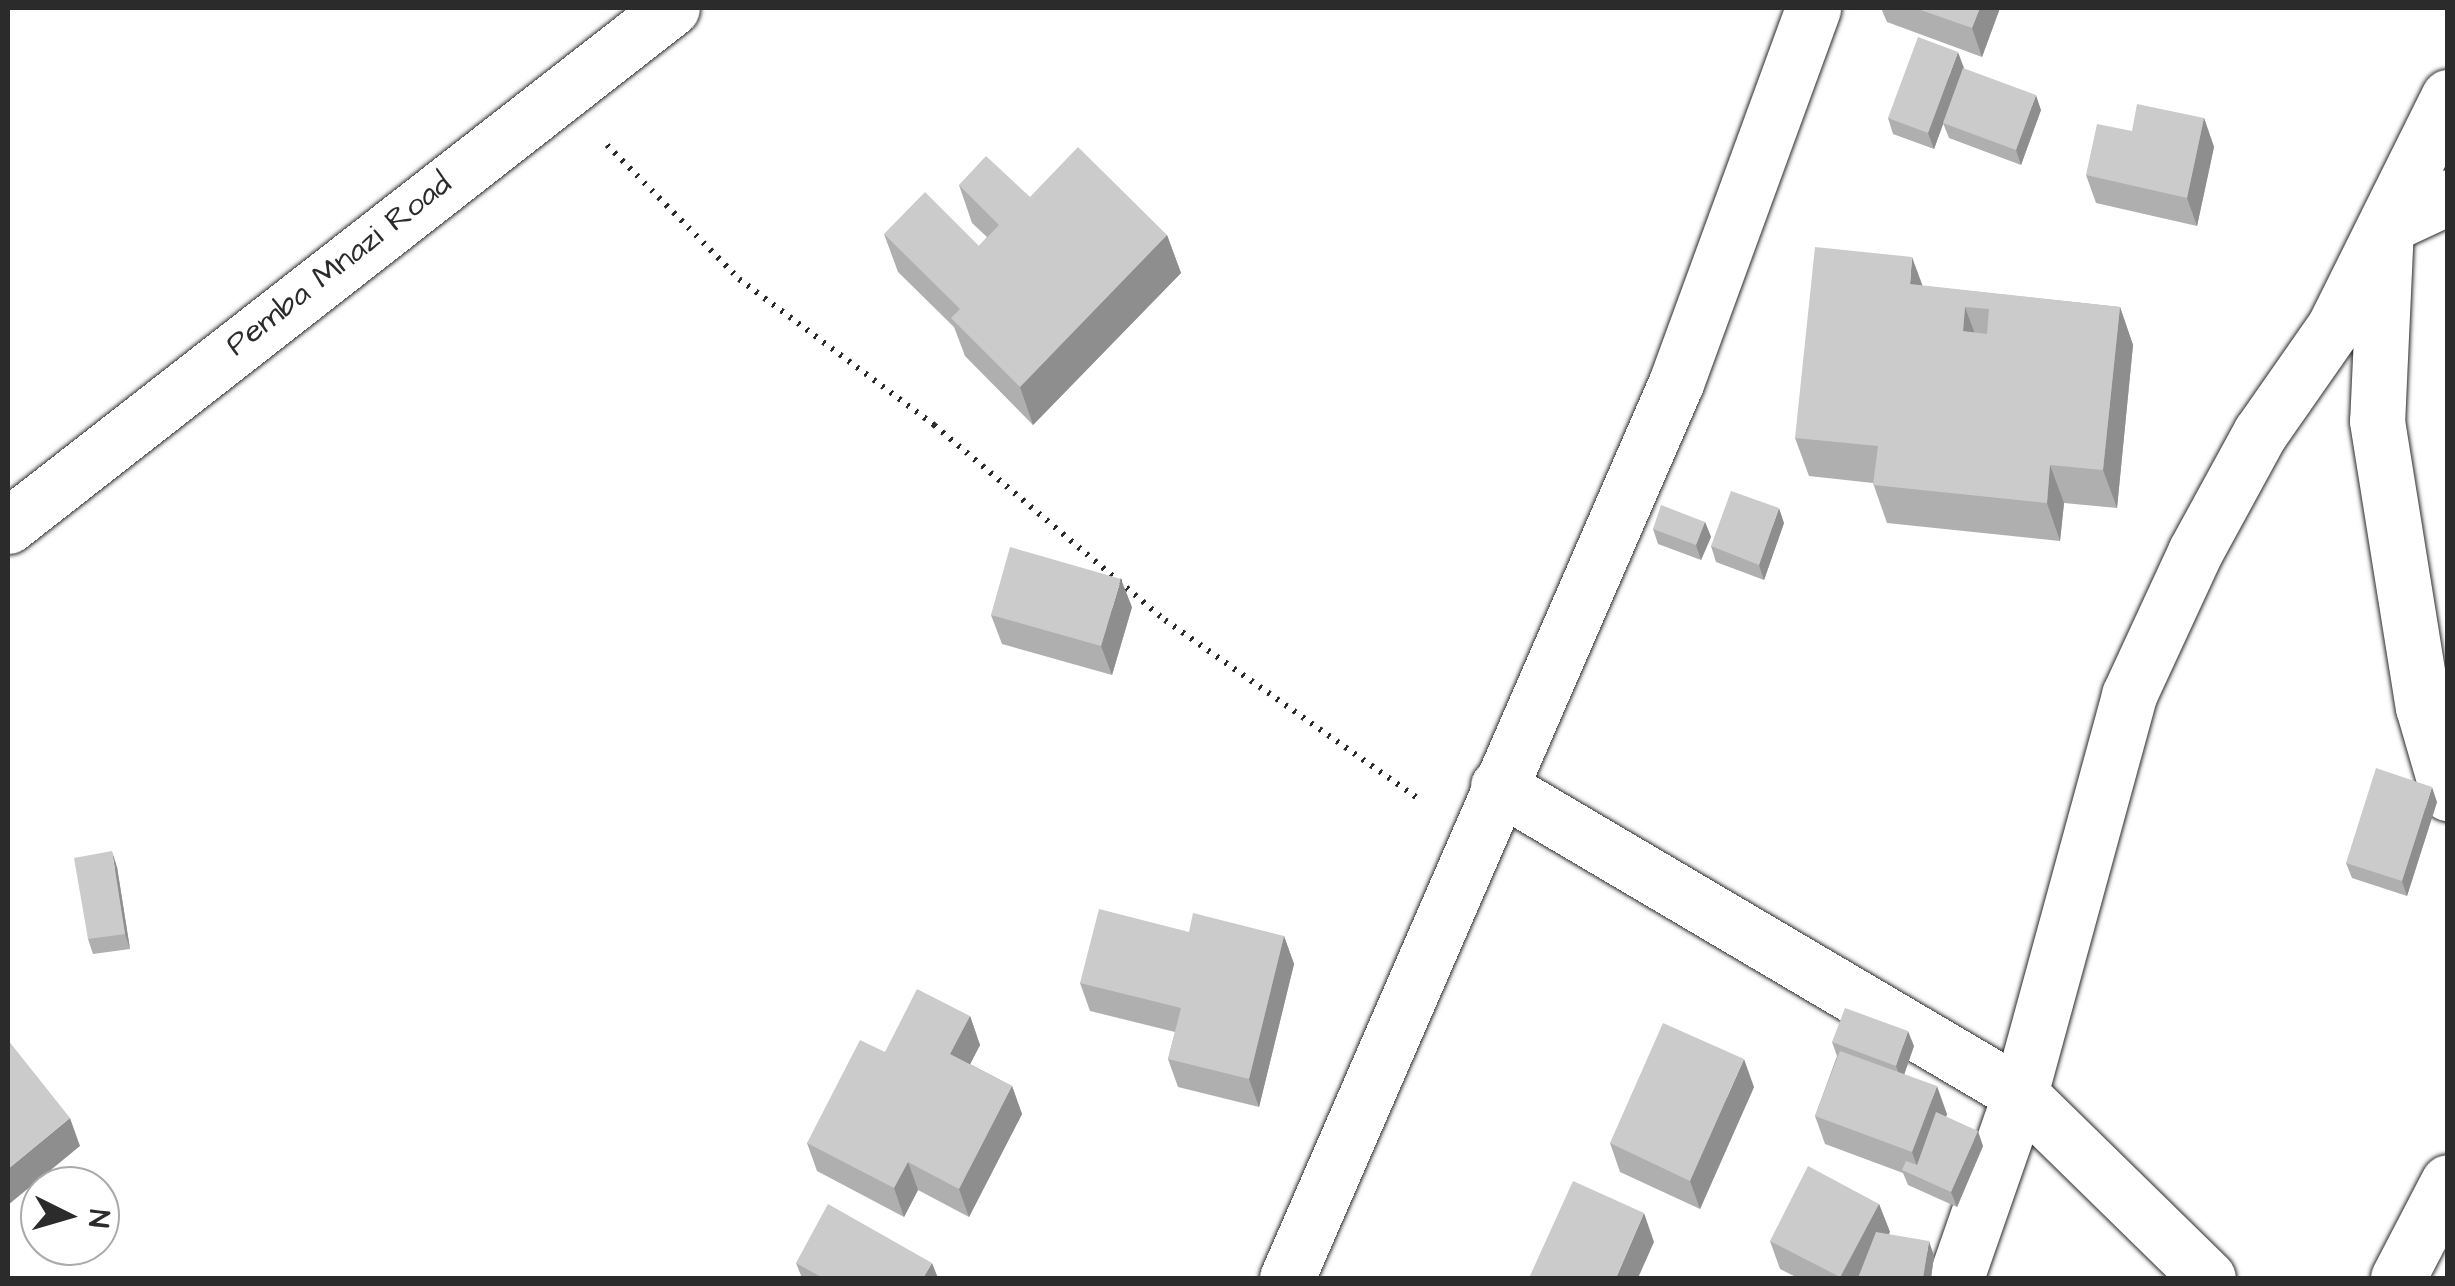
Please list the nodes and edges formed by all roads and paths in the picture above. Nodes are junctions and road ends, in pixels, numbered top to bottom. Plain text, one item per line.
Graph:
1 (672, 8) edge
2 (1813, 8) edge
3 (556, 94) junction
4 (2448, 98) edge
5 (2448, 197) edge
6 (2386, 226) junction
7 (8, 526) edge
8 (2448, 793) edge
9 (1488, 808) junction
10 (2020, 1094) junction
11 (2448, 1182) edge
12 (1287, 1278) edge
13 (1956, 1278) edge
14 (2208, 1278) edge
15 (2398, 1278) edge

1 - 3 street, Pemba Mnazi Road
2 - 9 street
3 - 7 street, Pemba Mnazi Road
3 - 9 path
4 - 6 street
5 - 6 street
6 - 8 street
6 - 10 street
9 - 10 street
9 - 12 street
10 - 13 street
10 - 14 street
11 - 15 street

